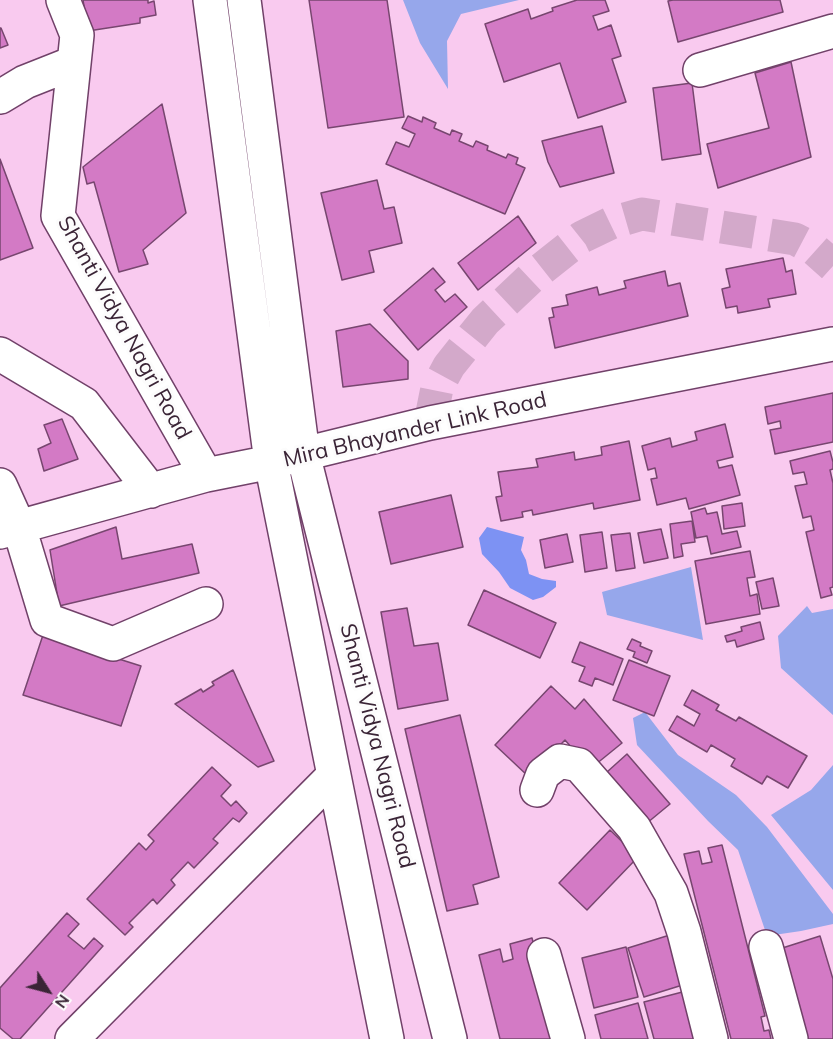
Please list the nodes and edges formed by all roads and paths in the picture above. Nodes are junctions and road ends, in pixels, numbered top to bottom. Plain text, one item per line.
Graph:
1 (63, 0) edge
2 (210, 0) edge
3 (244, 0) edge
4 (833, 31) edge
5 (73, 63) junction
6 (700, 70) dead end
7 (0, 97) edge
8 (264, 159) junction
9 (232, 167) junction
10 (283, 303) junction
11 (250, 309) junction
12 (833, 344) edge
13 (0, 354) edge
14 (303, 454) junction
15 (271, 462) junction
16 (206, 476) junction
17 (0, 485) edge
18 (151, 491) junction
19 (9, 529) edge
20 (206, 604) dead end
21 (333, 776) junction
22 (537, 790) dead end
23 (766, 947) dead end
24 (544, 955) dead end
25 (72, 1039) edge
26 (387, 1039) edge
27 (450, 1039) edge
28 (568, 1039) edge
29 (711, 1039) edge
30 (790, 1039) edge

1 - 5 street, Shanti Vidya Nagri Road
2 - 9 street, Shanti Vidya Nagri Road
3 - 8 street, Shanti Vidya Nagri Road
4 - 6 street
5 - 7 street
5 - 16 street, Shanti Vidya Nagri Road
8 - 9 street
8 - 10 street, Shanti Vidya Nagri Road
9 - 11 street, Shanti Vidya Nagri Road
10 - 11 street
10 - 14 street, Shanti Vidya Nagri Road
11 - 15 street, Shanti Vidya Nagri Road
12 - 14 street, Mira Bhayander Link Road
13 - 18 street
14 - 15 street, Mira Bhayander Link Road
14 - 27 street, Shanti Vidya Nagri Road
15 - 16 street, Mira Bhayander Link Road
15 - 21 street, Shanti Vidya Nagri Road
16 - 18 street, Mira Bhayander Link Road
17 - 19 street
18 - 19 street, Mira Bhayander Link Road
19 - 20 street
21 - 25 street
21 - 26 street, Shanti Vidya Nagri Road
22 - 29 street
23 - 30 street
24 - 28 street

